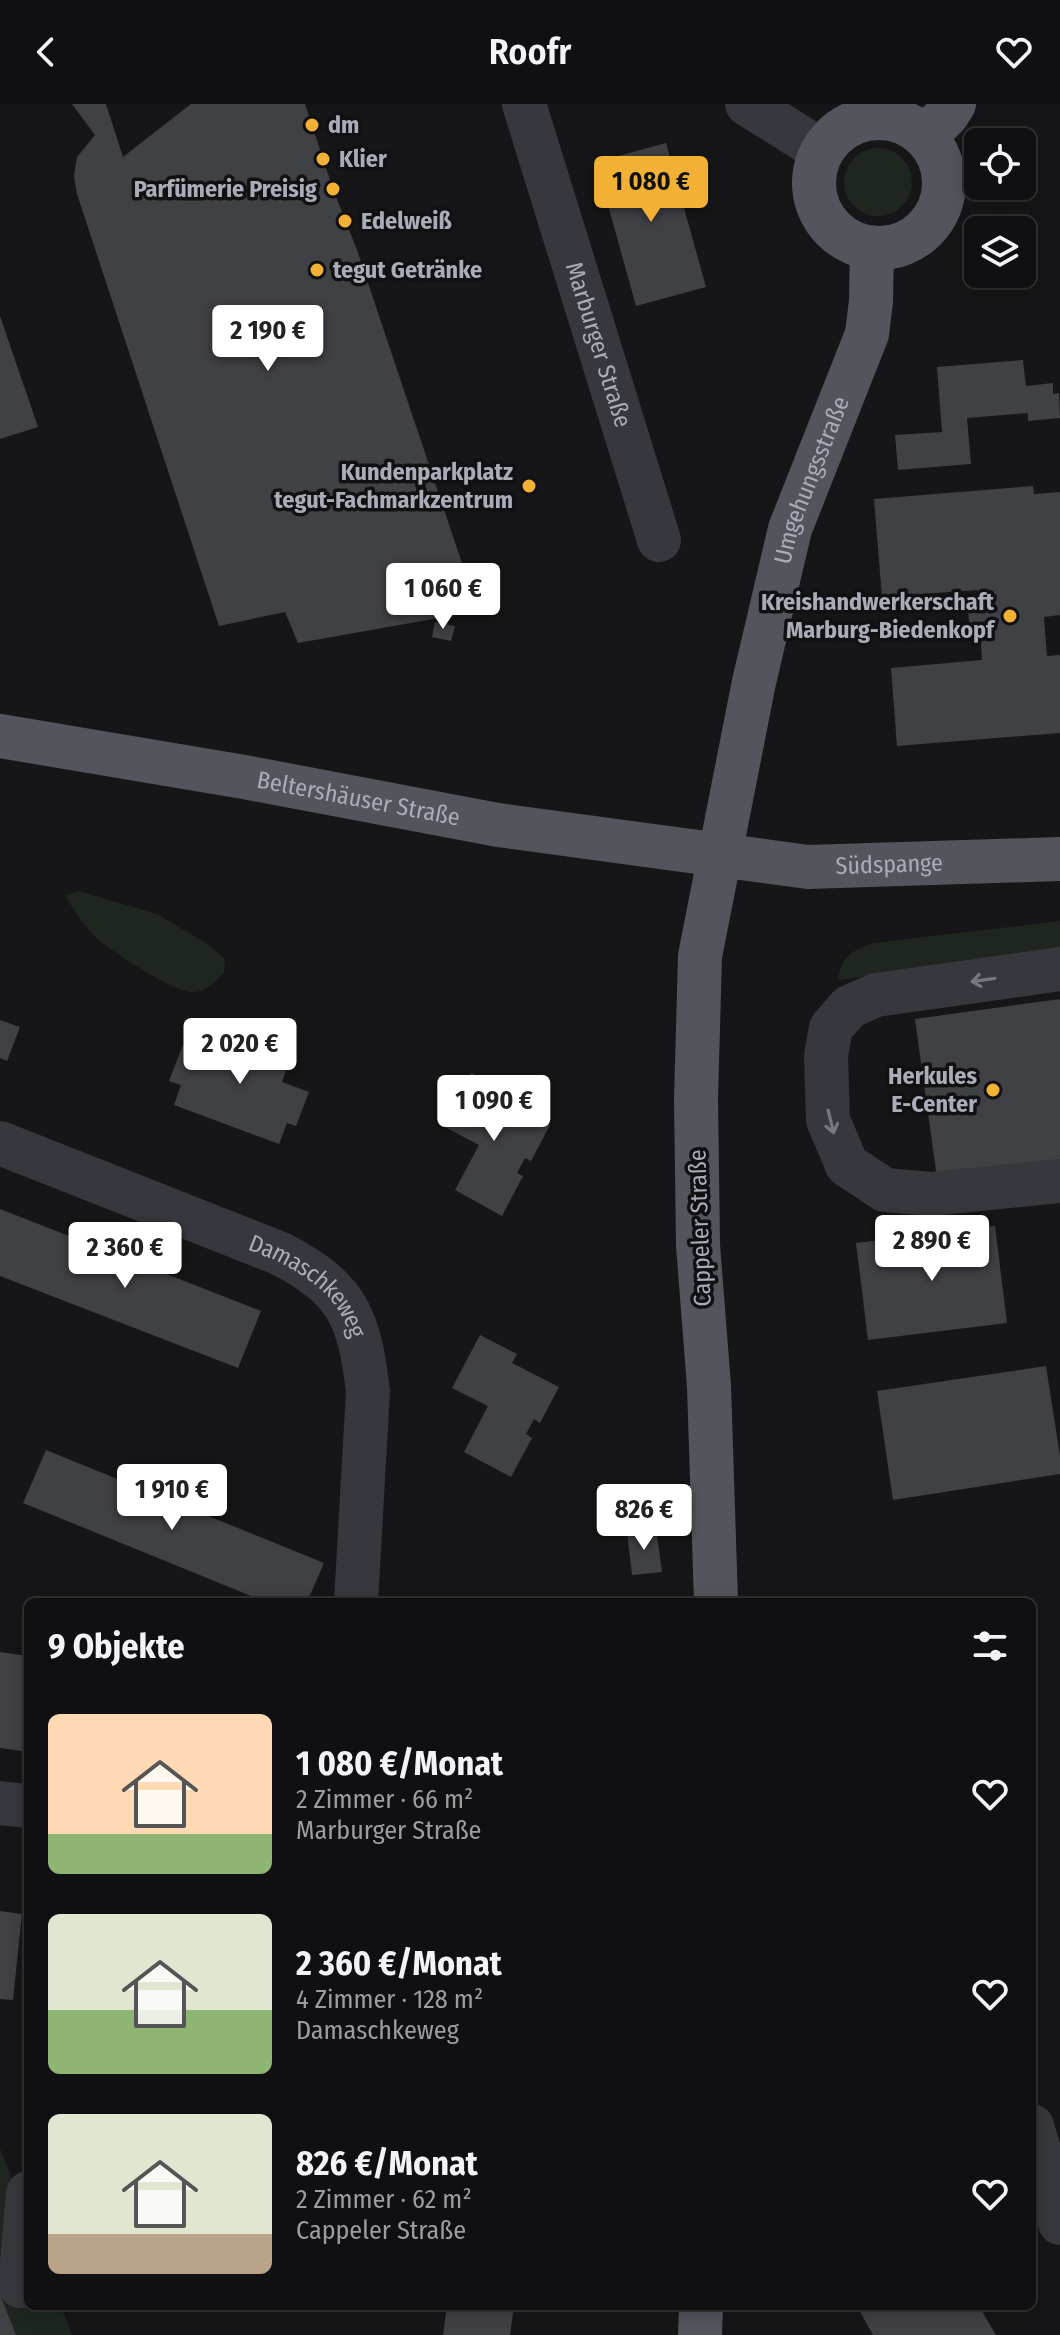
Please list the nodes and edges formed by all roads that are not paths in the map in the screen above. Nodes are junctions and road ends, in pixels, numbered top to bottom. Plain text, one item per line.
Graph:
1 (524, 104) edge
2 (747, 104) edge
3 (954, 104) edge
4 (925, 136) junction
5 (822, 151) junction
6 (872, 248) junction
7 (659, 540) dead end
8 (0, 736) edge
9 (719, 855) junction
10 (1060, 859) edge
11 (1060, 969) edge
12 (0, 1143) edge
13 (1060, 1181) edge
14 (356, 1598) edge
15 (716, 1598) edge
16 (0, 1803) edge
17 (24, 1806) edge
18 (1036, 2140) edge
19 (1060, 2223) edge
20 (24, 2240) edge
21 (20, 2286) dead end
22 (701, 2310) edge
23 (700, 2335) edge

1 - 7 street, Marburger Straße
2 - 5 street
3 - 4 main road
4 - 5 main road
4 - 6 main road
5 - 6 main road
6 - 9 main road, Umgehungsstraße
8 - 9 main road, Beltershäuser Straße
9 - 10 main road, Südspange
9 - 15 main road, Cappeler Straße
11 -> 13 street
12 - 14 street, Damaschkeweg
16 - 17 street
18 - 19 street
20 - 21 street
22 - 23 main road

